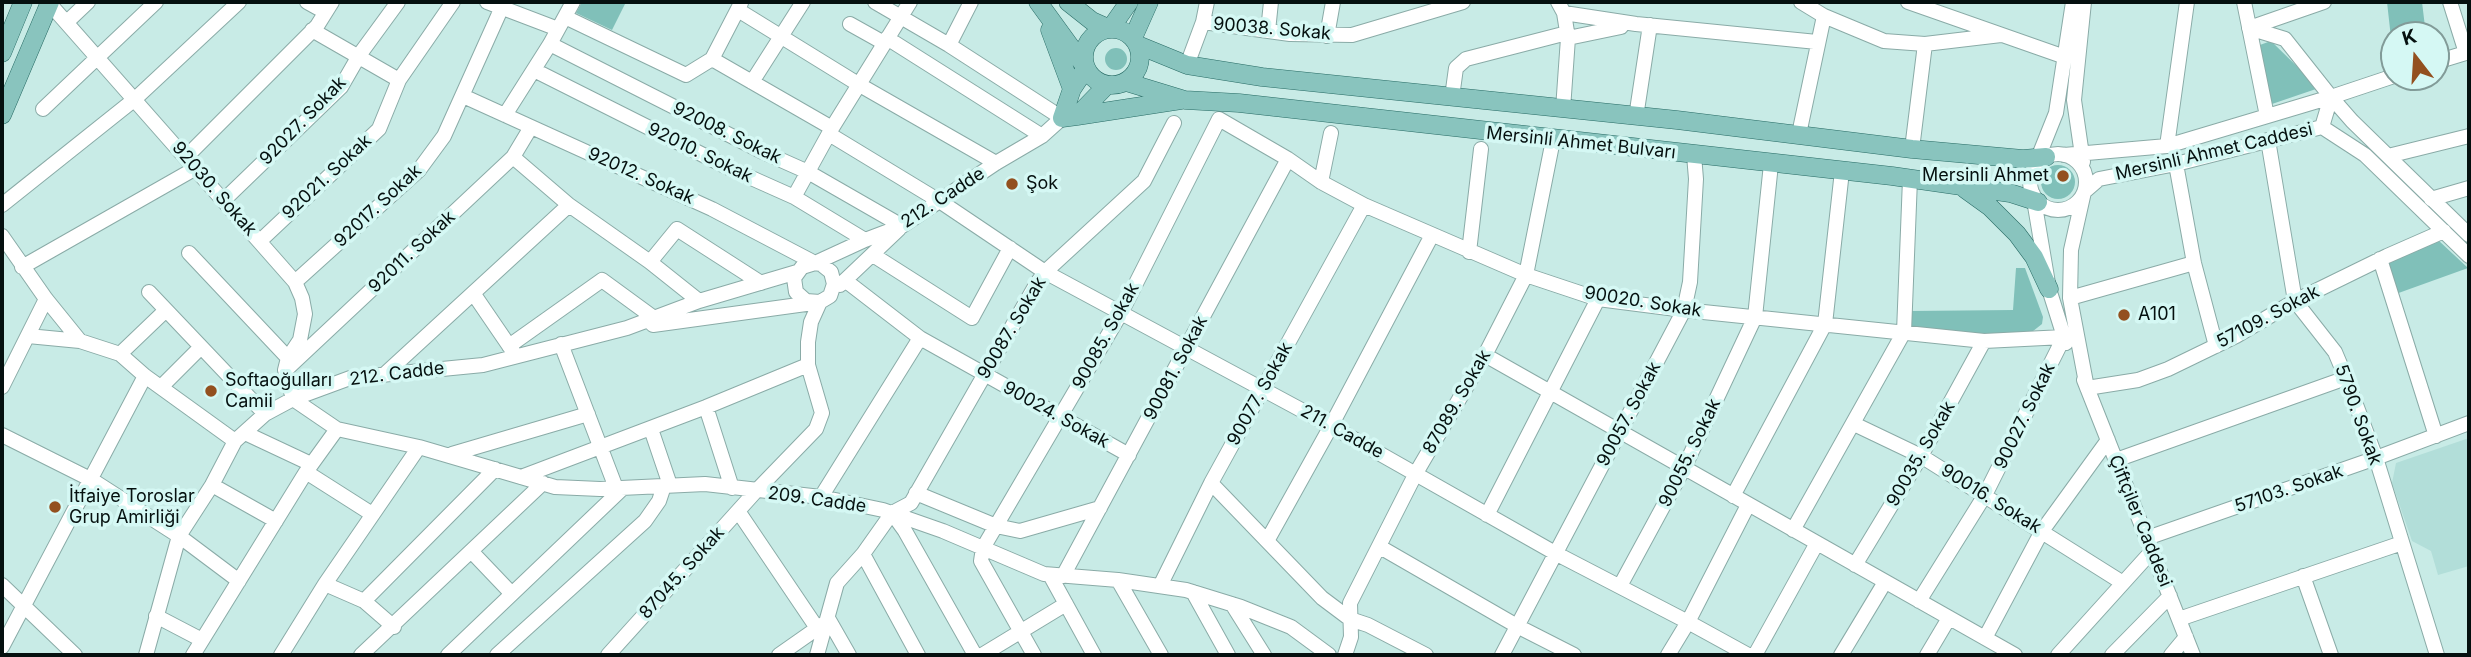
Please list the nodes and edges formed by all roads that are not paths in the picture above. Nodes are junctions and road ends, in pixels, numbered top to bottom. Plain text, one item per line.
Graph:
1 (50, 2) edge
2 (88, 2) edge
3 (156, 2) edge
4 (239, 2) edge
5 (307, 2) edge
6 (398, 2) edge
7 (453, 2) edge
8 (487, 2) edge
9 (573, 2) edge
10 (803, 2) edge
11 (875, 2) edge
12 (910, 2) edge
13 (971, 2) edge
14 (1068, 2) edge
15 (1129, 2) edge
16 (1149, 2) edge
17 (1207, 2) edge
18 (1270, 2) edge
19 (1333, 2) edge
20 (1463, 2) edge
21 (1801, 2) edge
22 (1908, 2) edge
23 (2187, 2) edge
24 (2244, 2) edge
25 (2324, 2) edge
26 (2450, 2) edge
27 (21, 3) edge
28 (2073, 3) edge
29 (740, 6) edge
30 (328, 7) edge
31 (502, 7) junction
32 (1561, 7) edge
33 (1041, 8) edge
34 (1824, 16) junction
35 (901, 17) junction
36 (67, 22) junction
37 (1203, 22) junction
38 (561, 23) junction
39 (850, 24) dead end
40 (1643, 25) junction
41 (2249, 28) junction
42 (1110, 29) junction
43 (312, 30) junction
44 (1268, 31) junction
45 (2001, 34) junction
46 (1568, 35) junction
47 (783, 36) junction
48 (1327, 36) junction
49 (886, 41) junction
50 (1136, 42) junction
51 (1817, 42) junction
52 (550, 44) junction
53 (1925, 44) junction
54 (949, 45) junction
55 (2468, 52) edge
56 (2, 53) edge
57 (359, 57) junction
58 (2065, 57) junction
59 (99, 58) junction
60 (2450, 58) edge
61 (712, 59) junction
62 (1188, 65) junction
63 (1086, 68) junction
64 (534, 70) junction
65 (399, 80) junction
66 (2380, 81) edge
67 (752, 82) junction
68 (1126, 82) junction
69 (858, 84) junction
70 (1107, 85) junction
71 (1072, 89) junction
72 (463, 96) junction
73 (1452, 97) junction
74 (2331, 97) junction
75 (135, 99) junction
76 (1185, 100) junction
77 (43, 108) dead end
78 (1563, 109) junction
79 (2, 115) edge
80 (505, 115) junction
81 (2267, 116) junction
82 (1069, 117) junction
83 (1636, 117) junction
84 (1219, 119) joint
85 (1174, 123) dead end
86 (531, 127) junction
87 (2322, 127) junction
88 (830, 131) junction
89 (1331, 134) dead end
90 (1799, 134) junction
91 (1042, 136) junction
92 (2469, 136) edge
93 (1553, 140) junction
94 (2268, 140) junction
95 (2167, 146) junction
96 (1480, 149) dead end
97 (1912, 149) junction
98 (2082, 154) junction
99 (1694, 155) junction
100 (2388, 156) junction
101 (513, 157) junction
102 (1288, 159) junction
103 (2045, 160) junction
104 (191, 163) junction
105 (996, 163) junction
106 (1771, 164) junction
107 (2176, 164) junction
108 (808, 172) junction
109 (1842, 172) junction
110 (2085, 174) junction
111 (1910, 179) junction
112 (1321, 181) junction
113 (1959, 186) junction
114 (2469, 188) edge
115 (2084, 192) junction
116 (794, 197) junction
117 (2035, 199) junction
118 (2431, 199) junction
119 (224, 200) junction
120 (942, 202) junction
121 (2, 205) edge
122 (569, 205) junction
123 (1364, 205) junction
124 (902, 226) junction
125 (2444, 232) junction
126 (2468, 232) edge
127 (1432, 235) junction
128 (2, 236) edge
129 (865, 240) junction
130 (260, 241) junction
131 (1010, 248) junction
132 (1469, 252) junction
133 (189, 253) dead end
134 (873, 254) junction
135 (2469, 256) edge
136 (2380, 259) junction
137 (650, 262) junction
138 (815, 263) junction
139 (2194, 263) junction
140 (22, 267) junction
141 (797, 272) junction
142 (1045, 272) junction
143 (1526, 275) junction
144 (846, 281) junction
145 (295, 282) junction
146 (761, 283) junction
147 (2049, 289) junction
148 (833, 290) junction
149 (149, 292) dead end
150 (473, 293) junction
151 (2070, 298) junction
152 (46, 299) junction
153 (1598, 299) junction
154 (699, 301) junction
155 (2295, 301) junction
156 (820, 302) junction
157 (166, 310) junction
158 (1684, 310) junction
159 (1121, 313) junction
160 (1755, 317) junction
161 (654, 318) junction
162 (1825, 324) junction
163 (627, 328) junction
164 (1904, 332) junction
165 (28, 336) junction
166 (2064, 337) junction
167 (920, 338) junction
168 (80, 341) junction
169 (1984, 341) junction
170 (561, 344) junction
171 (2216, 346) junction
172 (201, 347) junction
173 (1186, 348) junction
174 (512, 351) junction
175 (120, 354) junction
176 (1485, 355) junction
177 (287, 364) junction
178 (808, 365) junction
179 (385, 374) junction
180 (982, 375) junction
181 (145, 376) junction
182 (2346, 378) junction
183 (2, 387) edge
184 (161, 387) junction
185 (2087, 388) junction
186 (1263, 389) junction
187 (1552, 393) junction
188 (293, 399) junction
189 (706, 407) junction
190 (265, 414) junction
191 (588, 414) junction
192 (1059, 417) junction
193 (2469, 423) edge
194 (1854, 424) junction
195 (1331, 426) junction
196 (337, 429) junction
197 (651, 429) junction
198 (1619, 432) junction
199 (2, 435) edge
200 (2436, 436) junction
201 (240, 437) junction
202 (2108, 440) junction
203 (419, 447) junction
204 (600, 448) junction
205 (450, 455) junction
206 (1129, 455) junction
207 (1921, 456) junction
208 (2376, 458) junction
209 (2116, 460) junction
210 (309, 468) junction
211 (495, 468) junction
212 (1684, 468) junction
213 (1416, 473) junction
214 (521, 477) junction
215 (92, 480) junction
216 (543, 483) junction
217 (1211, 483) junction
218 (212, 485) junction
219 (667, 486) junction
220 (620, 488) junction
221 (732, 488) junction
222 (756, 491) junction
223 (916, 494) junction
224 (1985, 495) junction
225 (1733, 496) junction
226 (821, 497) junction
227 (1748, 505) junction
228 (1100, 508) junction
229 (738, 511) junction
230 (892, 513) junction
231 (372, 514) junction
232 (1487, 515) junction
233 (276, 522) junction
234 (996, 526) junction
235 (1793, 530) junction
236 (2042, 531) junction
237 (179, 536) junction
238 (1267, 541) junction
239 (1817, 543) junction
240 (2402, 543) junction
241 (2149, 545) junction
242 (1380, 547) junction
243 (983, 548) junction
244 (471, 551) junction
245 (1555, 553) junction
246 (863, 554) junction
247 (1855, 565) junction
248 (1056, 575) junction
249 (2303, 576) junction
250 (1118, 580) junction
251 (239, 581) junction
252 (1885, 582) junction
253 (2123, 583) junction
254 (325, 584) junction
255 (2, 585) edge
256 (1160, 586) junction
257 (1619, 586) junction
258 (1193, 592) junction
259 (512, 594) junction
260 (2170, 596) junction
261 (365, 601) junction
262 (1919, 601) junction
263 (1066, 604) junction
264 (1232, 604) junction
265 (24, 607) junction
266 (156, 617) junction
267 (1949, 618) junction
268 (1350, 619) junction
269 (2179, 620) junction
270 (1688, 622) junction
271 (823, 624) junction
272 (1517, 626) junction
273 (394, 627) junction
274 (1020, 632) junction
275 (2186, 637) junction
276 (1984, 638) junction
277 (202, 640) junction
278 (2, 647) edge
279 (75, 655) edge
280 (146, 655) edge
281 (194, 655) edge
282 (281, 655) edge
283 (361, 655) edge
284 (448, 655) edge
285 (498, 655) edge
286 (608, 655) edge
287 (779, 655) edge
288 (817, 655) edge
289 (849, 655) edge
290 (918, 655) edge
291 (975, 655) edge
292 (982, 655) edge
293 (1034, 655) edge
294 (1094, 655) edge
295 (1161, 655) edge
296 (1228, 655) edge
297 (1264, 655) edge
298 (1329, 655) edge
299 (1345, 655) edge
300 (1426, 655) edge
301 (1502, 655) edge
302 (1574, 655) edge
303 (1668, 655) edge
304 (1748, 655) edge
305 (1755, 655) edge
306 (1841, 655) edge
307 (1927, 655) edge
308 (2015, 655) edge
309 (2058, 655) edge
310 (2112, 655) edge
311 (2171, 655) edge
312 (2193, 655) edge
313 (2331, 655) edge
314 (2437, 655) edge

1 - 36 street, 92030. Sokak
1 - 79 main road
2 - 36 street
3 - 59 street
4 - 75 street
5 - 30 street
6 - 57 street, 92027. Sokak
7 - 65 street, 92021. Sokak
8 - 31 street
9 - 38 street
10 - 47 street
11 - 35 street
12 - 35 street
13 - 54 street
14 - 42 main road
15 - 42 main road
16 - 50 main road
17 - 37 street
18 - 44 street
19 - 48 street
20 - 48 street, 90038. Sokak
21 - 34 street
22 - 45 street
23 - 95 street
24 - 41 street
25 - 41 street
26 - 55 street
27 - 56 main road
28 - 58 street
28 - 98 street
29 - 47 street
29 - 61 street
30 - 43 street
31 - 38 street
31 - 72 street, 92017. Sokak
32 - 40 street
32 - 46 street
33 - 63 main road
33 - 71 main road
34 - 51 street
34 - 53 street
35 - 49 street
35 - 54 street
36 - 59 street, 92030. Sokak
37 - 44 street, 90038. Sokak
37 - 62 street
38 - 52 street
38 - 61 street
39 - 49 street
40 - 46 street
40 - 51 street
40 - 83 street
41 - 74 street
41 - 81 street
42 - 50 main road
42 - 63 main road
43 - 57 street
43 - 104 street
44 - 48 street, 90038. Sokak
45 - 53 street
45 - 58 street
46 - 73 street
46 - 78 street
47 - 67 street
47 - 69 street
49 - 69 street
49 - 91 street
50 - 62 main road, Mersinli Ahmet Bulvarı
50 - 68 main road
51 - 90 street
52 - 64 street
52 - 108 street, 92008. Sokak
53 - 97 street
54 - 82 street
55 - 60 street
57 - 65 street
57 - 119 street, 92027. Sokak
58 - 103 street
59 - 75 street, 92030. Sokak
59 - 77 street
61 - 67 street, 211. Cadde
62 - 73 main road, Mersinli Ahmet Bulvarı
63 - 70 main road
63 - 71 main road
64 - 80 street
64 - 116 street, 92010. Sokak
65 - 130 street, 92021. Sokak
66 - 74 street, Mersinli Ahmet Caddesi
67 - 88 street, 211. Cadde
68 - 70 main road
68 - 76 main road, Mersinli Ahmet Bulvarı
69 - 88 street
69 - 105 street
70 - 82 main road
71 - 82 main road
72 - 80 street, 92012. Sokak
72 - 145 street, 92017. Sokak
73 - 78 main road, Mersinli Ahmet Bulvarı
74 - 81 street, Mersinli Ahmet Caddesi
74 - 87 street
74 - 100 street
75 - 104 street, 92030. Sokak
75 - 121 street
76 - 82 main road
76 - 93 main road, Mersinli Ahmet Bulvarı
78 - 83 main road, Mersinli Ahmet Bulvarı
80 - 86 street, 92012. Sokak
81 - 95 street, Mersinli Ahmet Caddesi
82 - 91 street, 212. Cadde
83 - 90 main road, Mersinli Ahmet Bulvarı
84 - 102 street, 90020. Sokak
84 - 159 street, 90085. Sokak
85 - 142 street, 90087. Sokak
86 - 101 street, 92011. Sokak
86 - 138 street, 92012. Sokak
87 - 94 street, Mersinli Ahmet Caddesi
87 - 125 street, Mersinli Ahmet Caddesi
88 - 108 street
88 - 120 street, 211. Cadde
89 - 112 street
90 - 97 main road, Mersinli Ahmet Bulvarı
91 - 105 street, 212. Cadde
92 - 100 street
93 - 99 main road, Mersinli Ahmet Bulvarı
93 - 143 street, 87089. Sokak
94 - 107 street, Mersinli Ahmet Caddesi
94 - 155 street, 5790. Sokak
95 - 98 street, Mersinli Ahmet Caddesi
96 - 132 street
97 - 103 main road, Mersinli Ahmet Bulvarı
98 - 103 street, Mersinli Ahmet Caddesi
98 - 110 street
99 - 106 main road, Mersinli Ahmet Bulvarı
99 - 158 street, 90057. Sokak
100 - 118 street
101 - 122 street
101 - 177 street, 92011. Sokak
102 - 112 street, 90020. Sokak
102 - 173 street, 90081. Sokak
103 - 110 street
103 - 117 street
104 - 119 street, 92030. Sokak
104 - 140 street
105 - 120 street, 212. Cadde
106 - 109 main road, Mersinli Ahmet Bulvarı
106 - 160 street, 90055. Sokak
107 - 115 street, Mersinli Ahmet Caddesi
107 - 139 street
108 - 116 street
108 - 124 street, 92008. Sokak
109 - 111 main road, Mersinli Ahmet Bulvarı
109 - 162 street
110 - 115 street
111 - 113 main road, Mersinli Ahmet Bulvarı
111 - 164 street
112 - 123 street, 90020. Sokak
113 - 117 main road, Mersinli Ahmet Bulvarı
113 - 147 main road
114 - 118 street
115 - 117 street
115 - 151 street, Çiftçiler Caddesi
116 - 129 street, 92010. Sokak
117 - 147 street, Çiftçiler Caddesi
118 - 126 street
119 - 130 street, 92030. Sokak
120 - 124 street, 212. Cadde
120 - 131 street, 211. Cadde
122 - 137 street
122 - 150 street
123 - 127 street, 90020. Sokak
123 - 186 street, 90077. Sokak
124 - 129 street, 212. Cadde
124 - 134 street
125 - 135 street, Mersinli Ahmet Caddesi
125 - 136 street, 57109. Sokak
127 - 132 street, 90020. Sokak
127 - 195 street
128 - 140 street
129 - 138 street, 212. Cadde
130 - 145 street, 92030. Sokak
131 - 134 street
131 - 142 street, 211. Cadde
132 - 143 street, 90020. Sokak
133 - 177 street
134 - 144 street
136 - 155 street, 57109. Sokak
136 - 200 street
137 - 146 street
137 - 154 street
138 - 141 street
138 - 148 street
139 - 151 street
139 - 171 street
140 - 152 street
141 - 146 street, 212. Cadde
141 - 156 street
142 - 159 street, 211. Cadde
142 - 180 street, 90087. Sokak
143 - 153 street, 90020. Sokak
143 - 176 street, 87089. Sokak
144 - 148 street
144 - 167 street, 90024. Sokak
145 - 177 street, 92030. Sokak
146 - 154 street, 212. Cadde
147 - 166 street, Çiftçiler Caddesi
148 - 156 street
149 - 157 street
150 - 174 street
150 - 179 street
151 - 185 street, Çiftçiler Caddesi
152 - 165 street
152 - 168 street
153 - 158 street, 90020. Sokak
153 - 187 street
154 - 161 street, 212. Cadde
155 - 171 street, 57109. Sokak
155 - 182 street, 5790. Sokak
156 - 163 street
156 - 178 street, 87045. Sokak
157 - 172 street
157 - 175 street
158 - 160 street, 90020. Sokak
158 - 198 street, 90057. Sokak
159 - 173 street, 211. Cadde
159 - 192 street, 90085. Sokak
160 - 162 street, 90020. Sokak
160 - 212 street, 90055. Sokak
161 - 163 street, 212. Cadde
161 - 174 street
162 - 164 street, 90020. Sokak
162 - 225 street
163 - 170 street, 212. Cadde
164 - 169 street, 90020. Sokak
164 - 194 street
165 - 168 street
165 - 183 street
166 - 169 street, 90020. Sokak
166 - 185 street, Çiftçiler Caddesi
166 - 224 street, 90027. Sokak
167 - 180 street, 90024. Sokak
167 - 226 street
168 - 175 street
169 - 207 street, 90035. Sokak
170 - 174 street, 212. Cadde
170 - 191 street
171 - 185 street, 57109. Sokak
172 - 184 street
172 - 190 street
173 - 186 street, 211. Cadde
173 - 206 street, 90081. Sokak
174 - 179 street, 212. Cadde
175 - 181 street
176 - 187 street
176 - 213 street, 87089. Sokak
177 - 188 street
178 - 189 street
178 - 222 street, 87045. Sokak
179 - 188 street, 212. Cadde
180 - 192 street, 90024. Sokak
180 - 223 street, 90087. Sokak
181 - 184 street
181 - 215 street
182 - 208 street, 5790. Sokak
182 - 209 street
184 - 201 street
185 - 202 street, Çiftçiler Caddesi
186 - 195 street, 211. Cadde
186 - 217 street, 90077. Sokak
187 - 198 street
187 - 232 street
188 - 190 street, 212. Cadde
188 - 196 street, 209. Cadde
189 - 197 street
189 - 221 street
190 - 201 street, 212. Cadde
191 - 204 street
191 - 205 street
192 - 206 street, 90024. Sokak
192 - 234 street, 90085. Sokak
193 - 200 street, 57103. Sokak
194 - 207 street, 90016. Sokak
194 - 235 street
195 - 213 street, 211. Cadde
195 - 238 street
196 - 203 street, 209. Cadde
196 - 210 street
197 - 204 street
197 - 219 street
198 - 212 street
198 - 245 street, 90057. Sokak
199 - 215 street
200 - 208 street, 57103. Sokak
201 - 210 street
201 - 218 street, 212. Cadde
202 - 209 street, Çiftçiler Caddesi
202 - 236 street
203 - 205 street, 209. Cadde
203 - 231 street
204 - 214 street
204 - 220 street
205 - 211 street, 209. Cadde
206 - 228 street, 90081. Sokak
207 - 224 street, 90016. Sokak
207 - 247 street, 90035. Sokak
208 - 240 street, 5790. Sokak
208 - 241 street, 57103. Sokak
209 - 241 street, Çiftçiler Caddesi
210 - 231 street
210 - 233 street
211 - 214 street, 209. Cadde
211 - 261 street
212 - 225 street
212 - 257 street, 90055. Sokak
213 - 232 street, 211. Cadde
213 - 242 street, 87089. Sokak
214 - 216 street, 209. Cadde
215 - 237 street
215 - 265 street
216 - 220 street, 209. Cadde
216 - 244 street
217 - 238 street
217 - 256 street, 90077. Sokak
218 - 233 street
218 - 237 street, 212. Cadde
219 - 220 street, 209. Cadde
219 - 221 street, 209. Cadde
219 - 285 street
220 - 259 street
221 - 222 street, 209. Cadde
222 - 226 street, 209. Cadde
222 - 229 street, 87045. Sokak
223 - 230 street, 90087. Sokak
223 - 234 street
224 - 236 street, 90016. Sokak
224 - 262 street, 90027. Sokak
225 - 227 street
226 - 230 street, 209. Cadde
227 - 235 street
227 - 270 street
228 - 234 street
228 - 248 street, 90081. Sokak
229 - 271 street
229 - 286 street, 87045. Sokak
230 - 243 street, 209. Cadde
230 - 246 street, 90087. Sokak
230 - 291 street
231 - 254 street
232 - 245 street, 211. Cadde
233 - 251 street
234 - 243 street, 90085. Sokak
235 - 239 street
236 - 253 street, 90016. Sokak
236 - 276 street
237 - 251 street
237 - 266 street, 212. Cadde
238 - 268 street
239 - 247 street
239 - 305 street
240 - 249 street
240 - 314 street, 5790. Sokak
241 - 253 street
241 - 260 street, Çiftçiler Caddesi
242 - 268 street, 87089. Sokak
242 - 272 street
243 - 248 street, 209. Cadde
243 - 274 street
244 - 259 street
244 - 273 street
245 - 257 street, 211. Cadde
245 - 272 street, 90057. Sokak
246 - 271 street, 90087. Sokak
246 - 290 street
247 - 252 street
248 - 250 street, 209. Cadde
248 - 263 street
249 - 269 street
249 - 313 street
250 - 256 street, 209. Cadde
250 - 295 street
251 - 277 street
252 - 262 street
252 - 306 street
253 - 309 street
254 - 261 street
254 - 282 street
255 - 265 street
256 - 258 street, 209. Cadde
257 - 270 street, 211. Cadde
258 - 264 street, 209. Cadde
258 - 296 street
259 - 284 street
260 - 269 street, Çiftçiler Caddesi
260 - 310 street
261 - 273 street
262 - 267 street
263 - 274 street
263 - 294 street
264 - 297 street
264 - 298 street, 209. Cadde
265 - 278 street
265 - 279 street
266 - 277 street
266 - 280 street, 212. Cadde
267 - 276 street
267 - 307 street
268 - 299 street, 87089. Sokak
268 - 300 street
269 - 275 street, Çiftçiler Caddesi
270 - 303 street
270 - 304 street, 211. Cadde
271 - 287 street
271 - 288 street, 90087. Sokak
271 - 289 street
272 - 301 street, 90057. Sokak
272 - 302 street
273 - 283 street
274 - 292 street
274 - 293 street
275 - 311 street
275 - 312 street, Çiftçiler Caddesi
276 - 308 street
277 - 281 street

